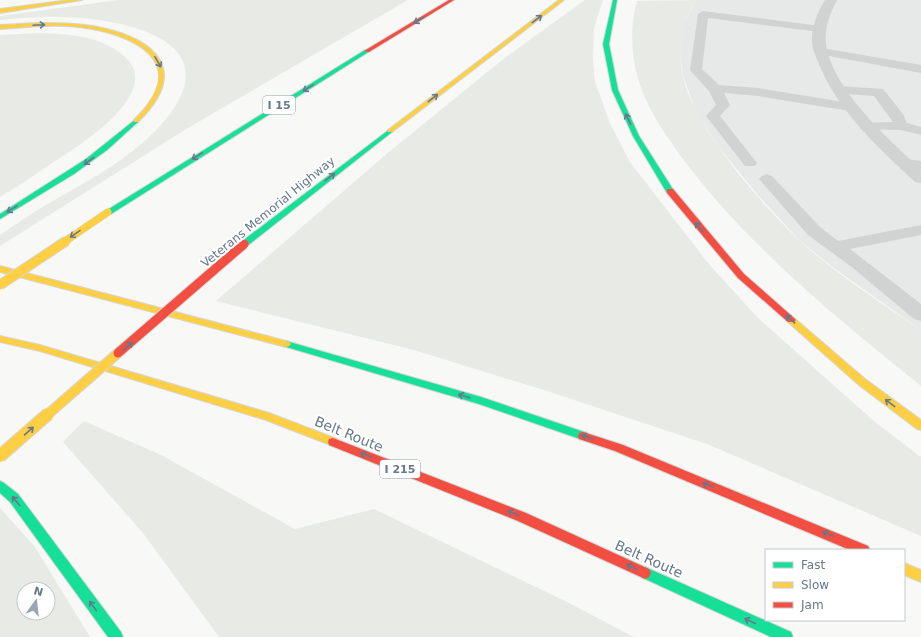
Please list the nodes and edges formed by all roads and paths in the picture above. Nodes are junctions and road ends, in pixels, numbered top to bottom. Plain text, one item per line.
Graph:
1 (80, 0) edge
2 (452, 0) edge
3 (562, 0) edge
4 (614, 0) edge
5 (831, 0) edge
6 (712, 5) dead end
7 (0, 11) edge
8 (703, 14) junction
9 (0, 27) edge
10 (820, 29) junction
11 (822, 52) junction
12 (921, 69) edge
13 (715, 89) junction
14 (839, 90) junction
15 (850, 107) junction
16 (866, 126) junction
17 (900, 126) junction
18 (921, 131) edge
19 (750, 163) dead end
20 (905, 163) junction
21 (921, 165) edge
22 (921, 178) edge
23 (767, 179) dead end
24 (0, 217) edge
25 (921, 230) edge
26 (834, 247) junction
27 (0, 269) edge
28 (0, 285) edge
29 (921, 314) edge
30 (0, 339) edge
31 (921, 426) edge
32 (0, 456) edge
33 (0, 486) edge
34 (862, 549) edge
35 (905, 568) edge
36 (921, 576) edge
37 (116, 637) edge
38 (786, 637) edge

1 - 7 highway
2 -> 28 highway, I 15, bridge
32 -> 3 highway, Veterans Memorial Highway, bridge
31 -> 4 highway
5 - 10 street
6 - 8 lane
8 - 10 lane
8 - 13 lane
9 -> 24 highway
10 - 11 street
11 - 12 lane
11 - 14 street
13 - 15 lane
13 - 19 lane
14 - 15 street
14 - 17 lane
15 - 16 street
16 - 17 lane
16 - 20 street
17 - 18 lane
20 - 21 lane
20 - 22 street
23 - 26 lane
25 - 26 lane
26 - 29 lane
34 -> 27 highway
38 -> 30 highway, Belt Route / I 215
37 -> 33 highway
35 - 36 highway

